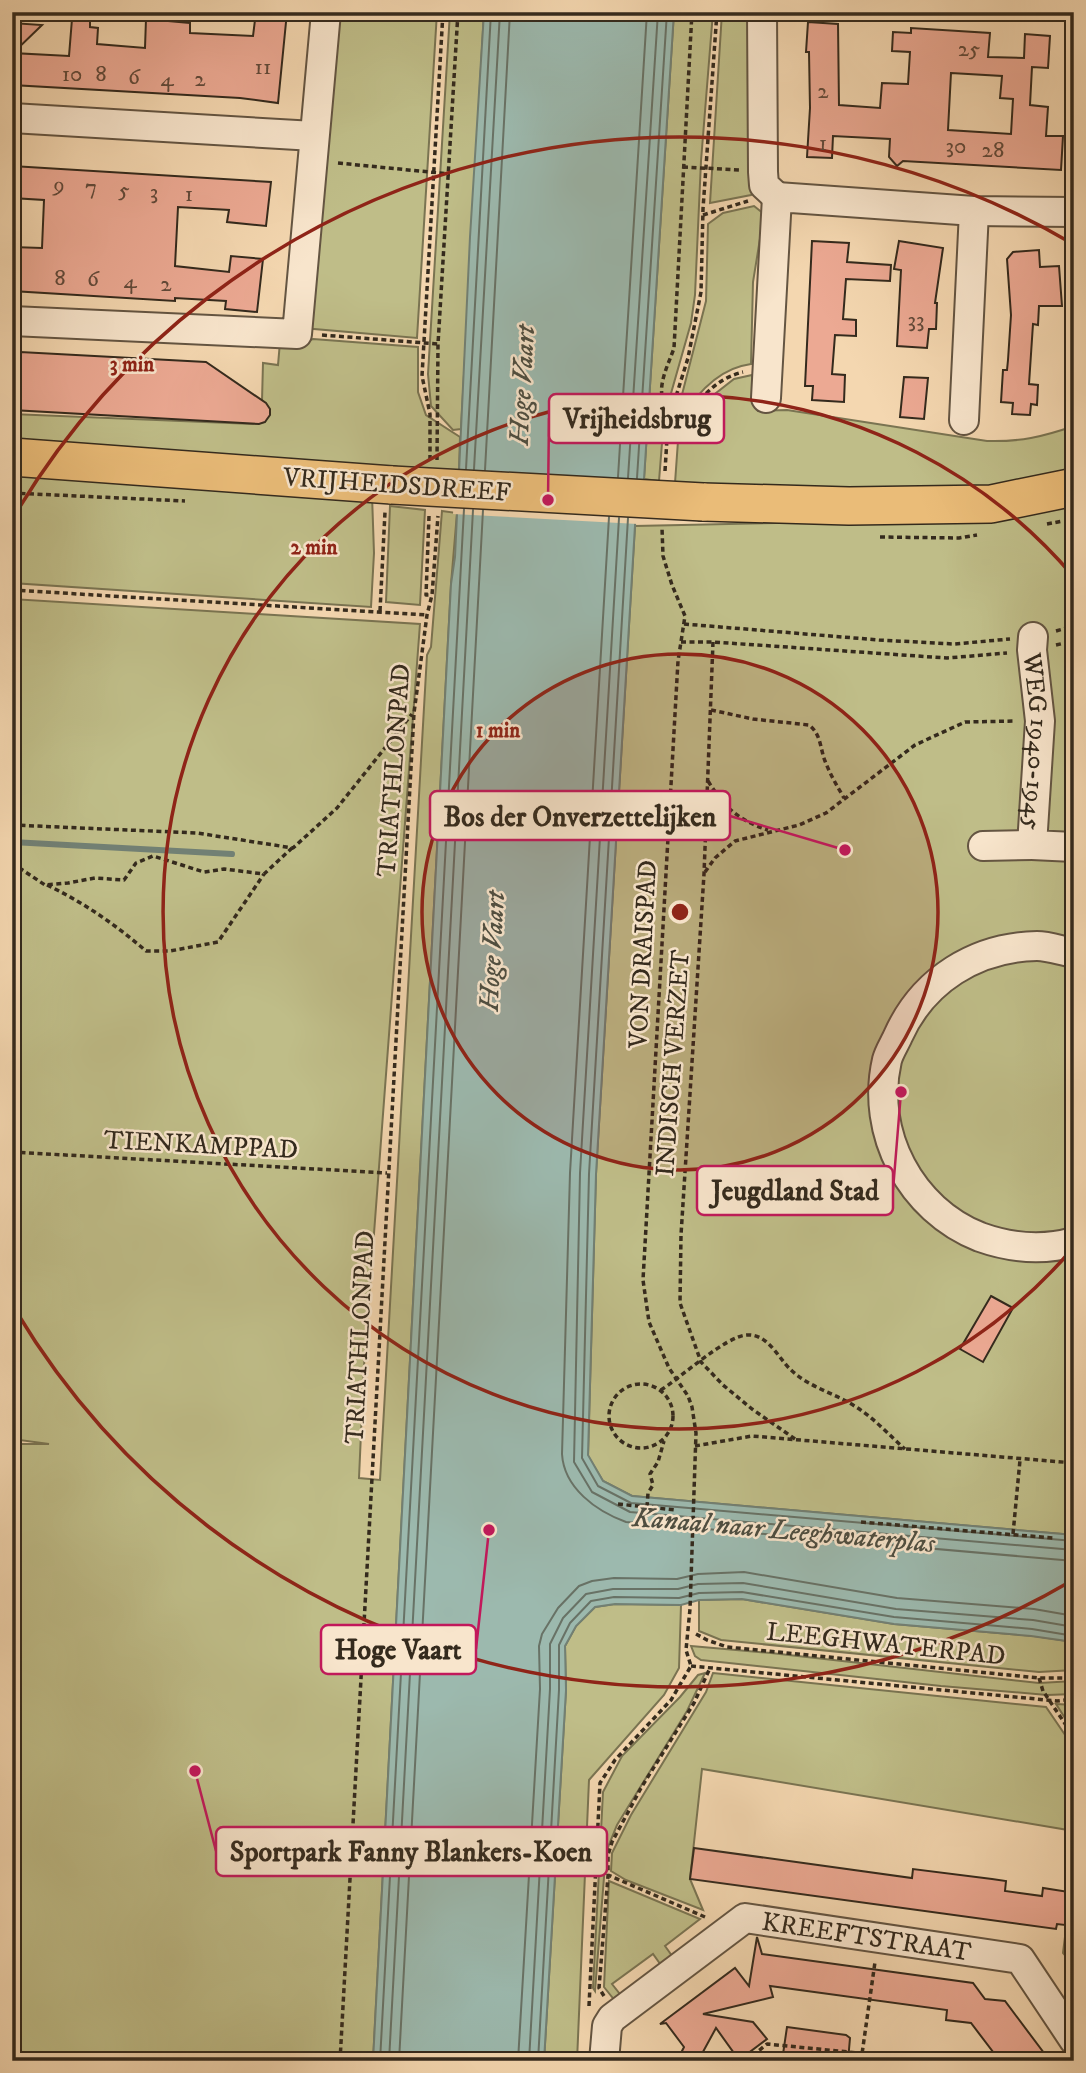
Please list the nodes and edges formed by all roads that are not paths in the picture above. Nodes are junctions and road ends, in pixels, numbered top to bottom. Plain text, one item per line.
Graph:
1 (326, 12) edge
2 (762, 12) edge
3 (12, 118) edge
4 (313, 148) junction
5 (777, 197) junction
6 (974, 211) junction
7 (1074, 212) edge
8 (12, 321) edge
9 (766, 384) road end
10 (964, 420) dead end
11 (12, 457) edge
12 (1074, 487) edge
13 (1032, 644) road end
14 (1032, 845) junction
15 (984, 846) dead end
16 (1074, 847) edge
17 (1074, 953) edge
18 (1074, 1242) edge
19 (1074, 2040) edge
20 (604, 2061) edge

1 - 4 street
2 - 5 street
3 - 4 street
4 - 8 street
5 - 6 street
5 - 9 street
6 - 7 street
6 - 10 street
11 - 12 main road, VRIJHEIDSDREEF, bridge
13 - 14 street, WEG 1940-1945
14 - 15 street, WEG 1940-1945
14 - 16 street, WEG 1940-1945
17 - 18 street
19 - 20 street, KREEFTSTRAAT

